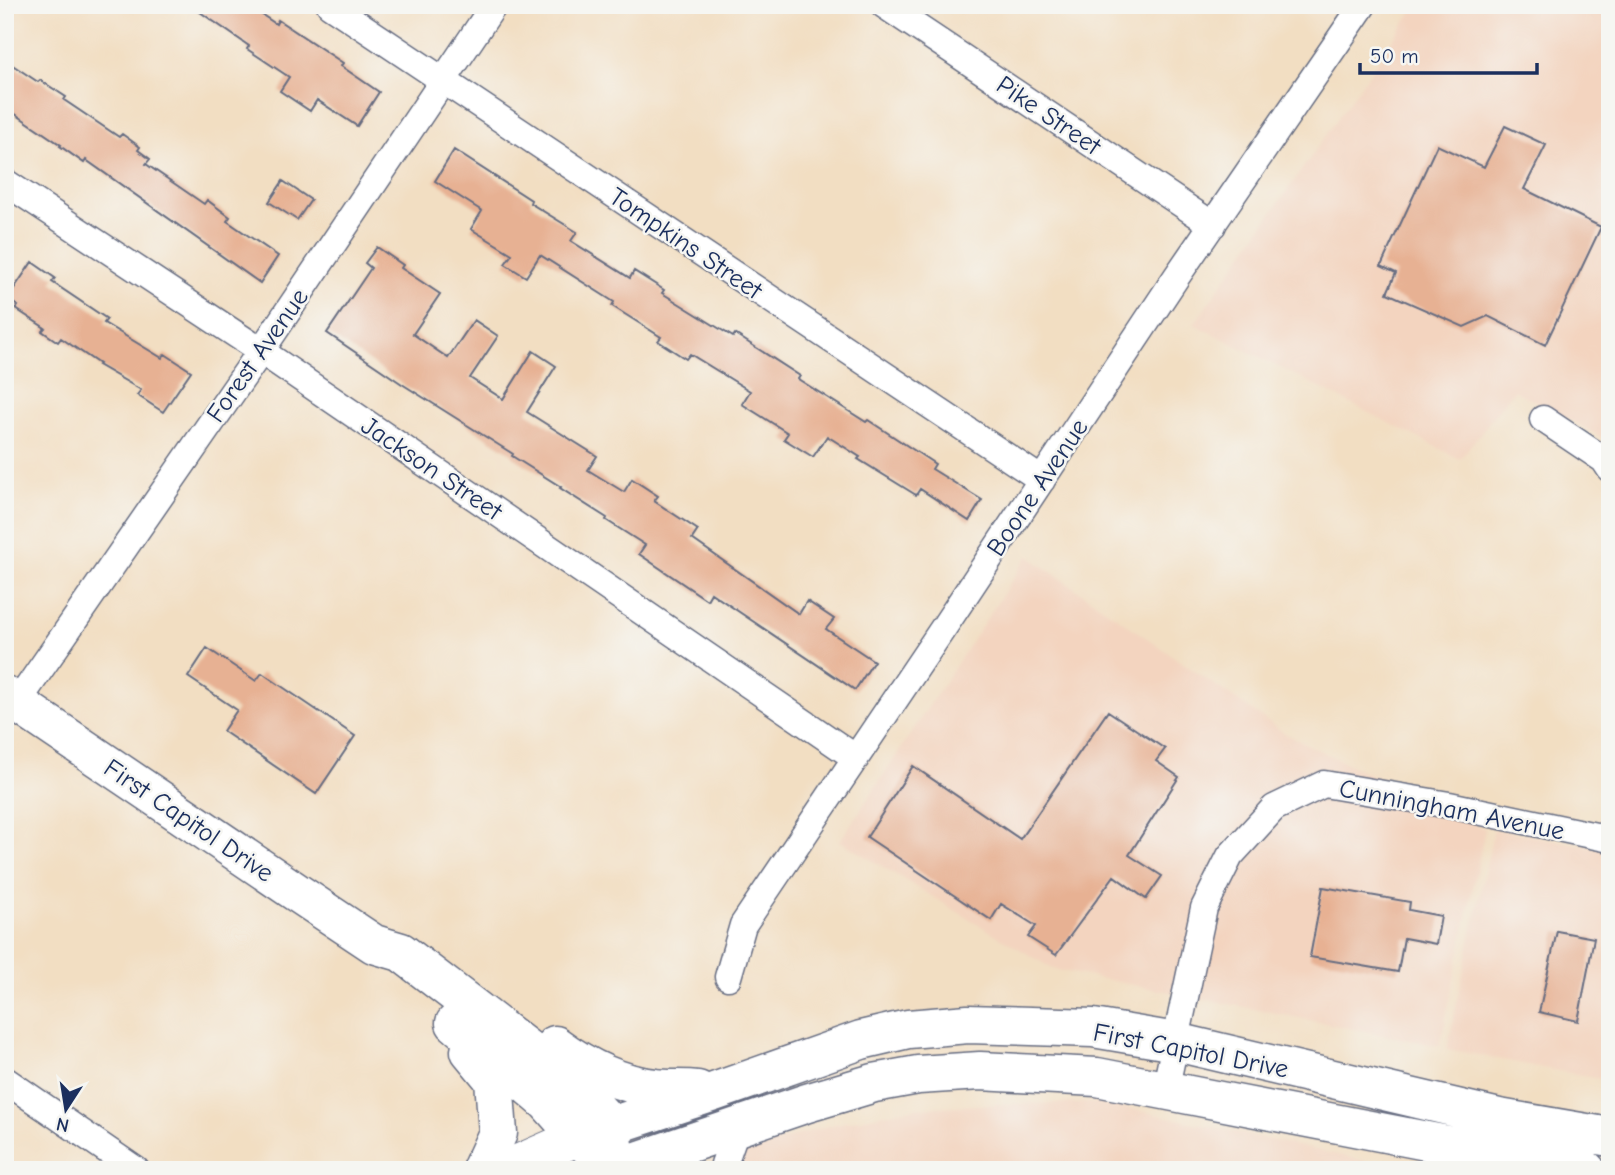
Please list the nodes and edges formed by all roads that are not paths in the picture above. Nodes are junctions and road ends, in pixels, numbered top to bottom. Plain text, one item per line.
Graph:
1 (330, 5) edge
2 (494, 5) edge
3 (884, 5) edge
4 (1363, 5) edge
5 (443, 82) junction
6 (5, 182) edge
7 (1213, 225) junction
8 (261, 351) junction
9 (1544, 419) dead end
10 (1610, 469) edge
11 (1042, 480) junction
12 (11, 699) edge
13 (856, 758) junction
14 (1610, 839) edge
15 (388, 948) junction
16 (728, 977) dead end
17 (421, 994) junction
18 (1176, 1042) junction
19 (5, 1080) edge
20 (1165, 1091) junction
21 (714, 1092) junction
22 (737, 1128) junction
23 (596, 1132) junction
24 (1610, 1136) edge
25 (136, 1170) edge
26 (481, 1170) edge
27 (503, 1170) edge
28 (614, 1170) edge
29 (727, 1170) edge
30 (1586, 1170) edge

1 - 5 street, Tompkins Street
2 - 5 street, Forest Avenue
3 - 7 street, Pike Street
4 - 7 street, Boone Avenue
5 - 8 street, Forest Avenue
5 - 11 street, Tompkins Street
6 - 8 street, Jackson Street
7 - 11 street, Boone Avenue
8 - 12 street, Forest Avenue
8 - 13 street, Jackson Street
9 - 10 street
11 - 13 street, Boone Avenue
12 - 15 main road, First Capitol Drive
13 - 16 street, Boone Avenue
14 - 18 street, Cunningham Avenue
15 - 17 main road, First Capitol Drive
15 - 21 main road
15 - 23 main road, First Capitol Drive
17 - 23 main road, First Capitol Drive
17 - 26 main road
18 - 20 street, Cunningham Avenue
18 - 21 main road, First Capitol Drive
18 - 24 main road, First Capitol Drive
19 - 25 street
20 - 22 main road, First Capitol Drive
20 - 30 main road, First Capitol Drive
21 - 23 main road, First Capitol Drive
22 - 28 main road, First Capitol Drive
22 - 29 street
23 - 27 main road
23 - 28 main road, First Capitol Drive

